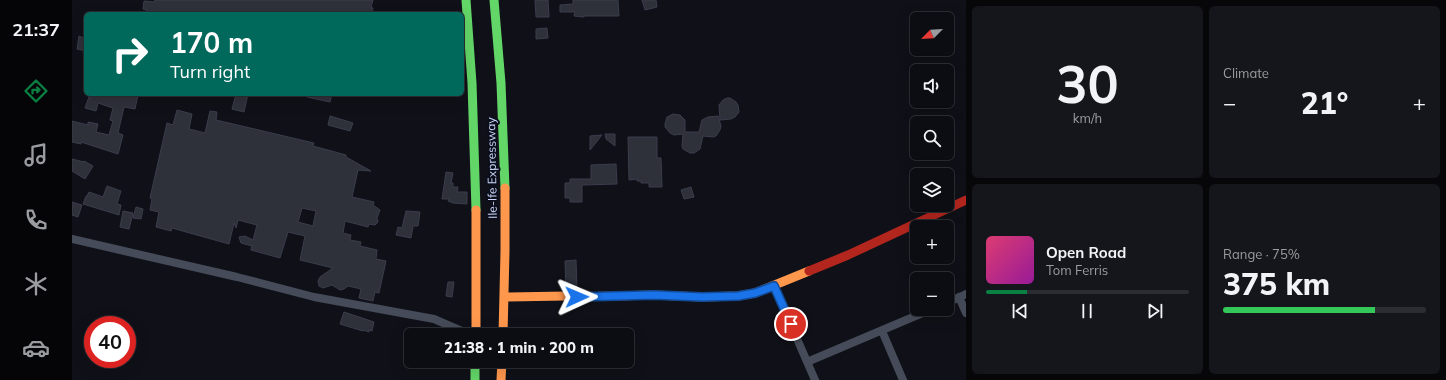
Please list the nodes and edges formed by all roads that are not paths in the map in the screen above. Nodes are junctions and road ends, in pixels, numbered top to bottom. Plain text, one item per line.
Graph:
1 (466, 0) edge
2 (494, 0) edge
3 (966, 200) edge
4 (72, 239) edge
5 (774, 286) junction
6 (505, 296) junction
7 (566, 296) dead end
8 (963, 296) edge
9 (577, 297) dead end
10 (966, 313) edge
11 (916, 316) edge
12 (455, 328) edge
13 (476, 328) edge
14 (503, 328) edge
15 (882, 331) junction
16 (807, 362) junction
17 (475, 368) edge
18 (502, 368) edge
19 (475, 380) edge
20 (501, 380) edge
21 (815, 380) edge
22 (903, 380) edge

1 - 13 main road, Ile-Ife Expressway
2 - 6 main road, Ile-Ife Expressway
3 - 5 main road
4 - 12 street
5 - 9 main road
5 - 16 street
6 - 7 main road
6 - 14 main road, Ile-Ife Expressway
8 - 10 street
11 - 15 street
15 - 16 street
15 - 22 street
16 - 21 street
17 - 19 main road
18 - 20 main road

